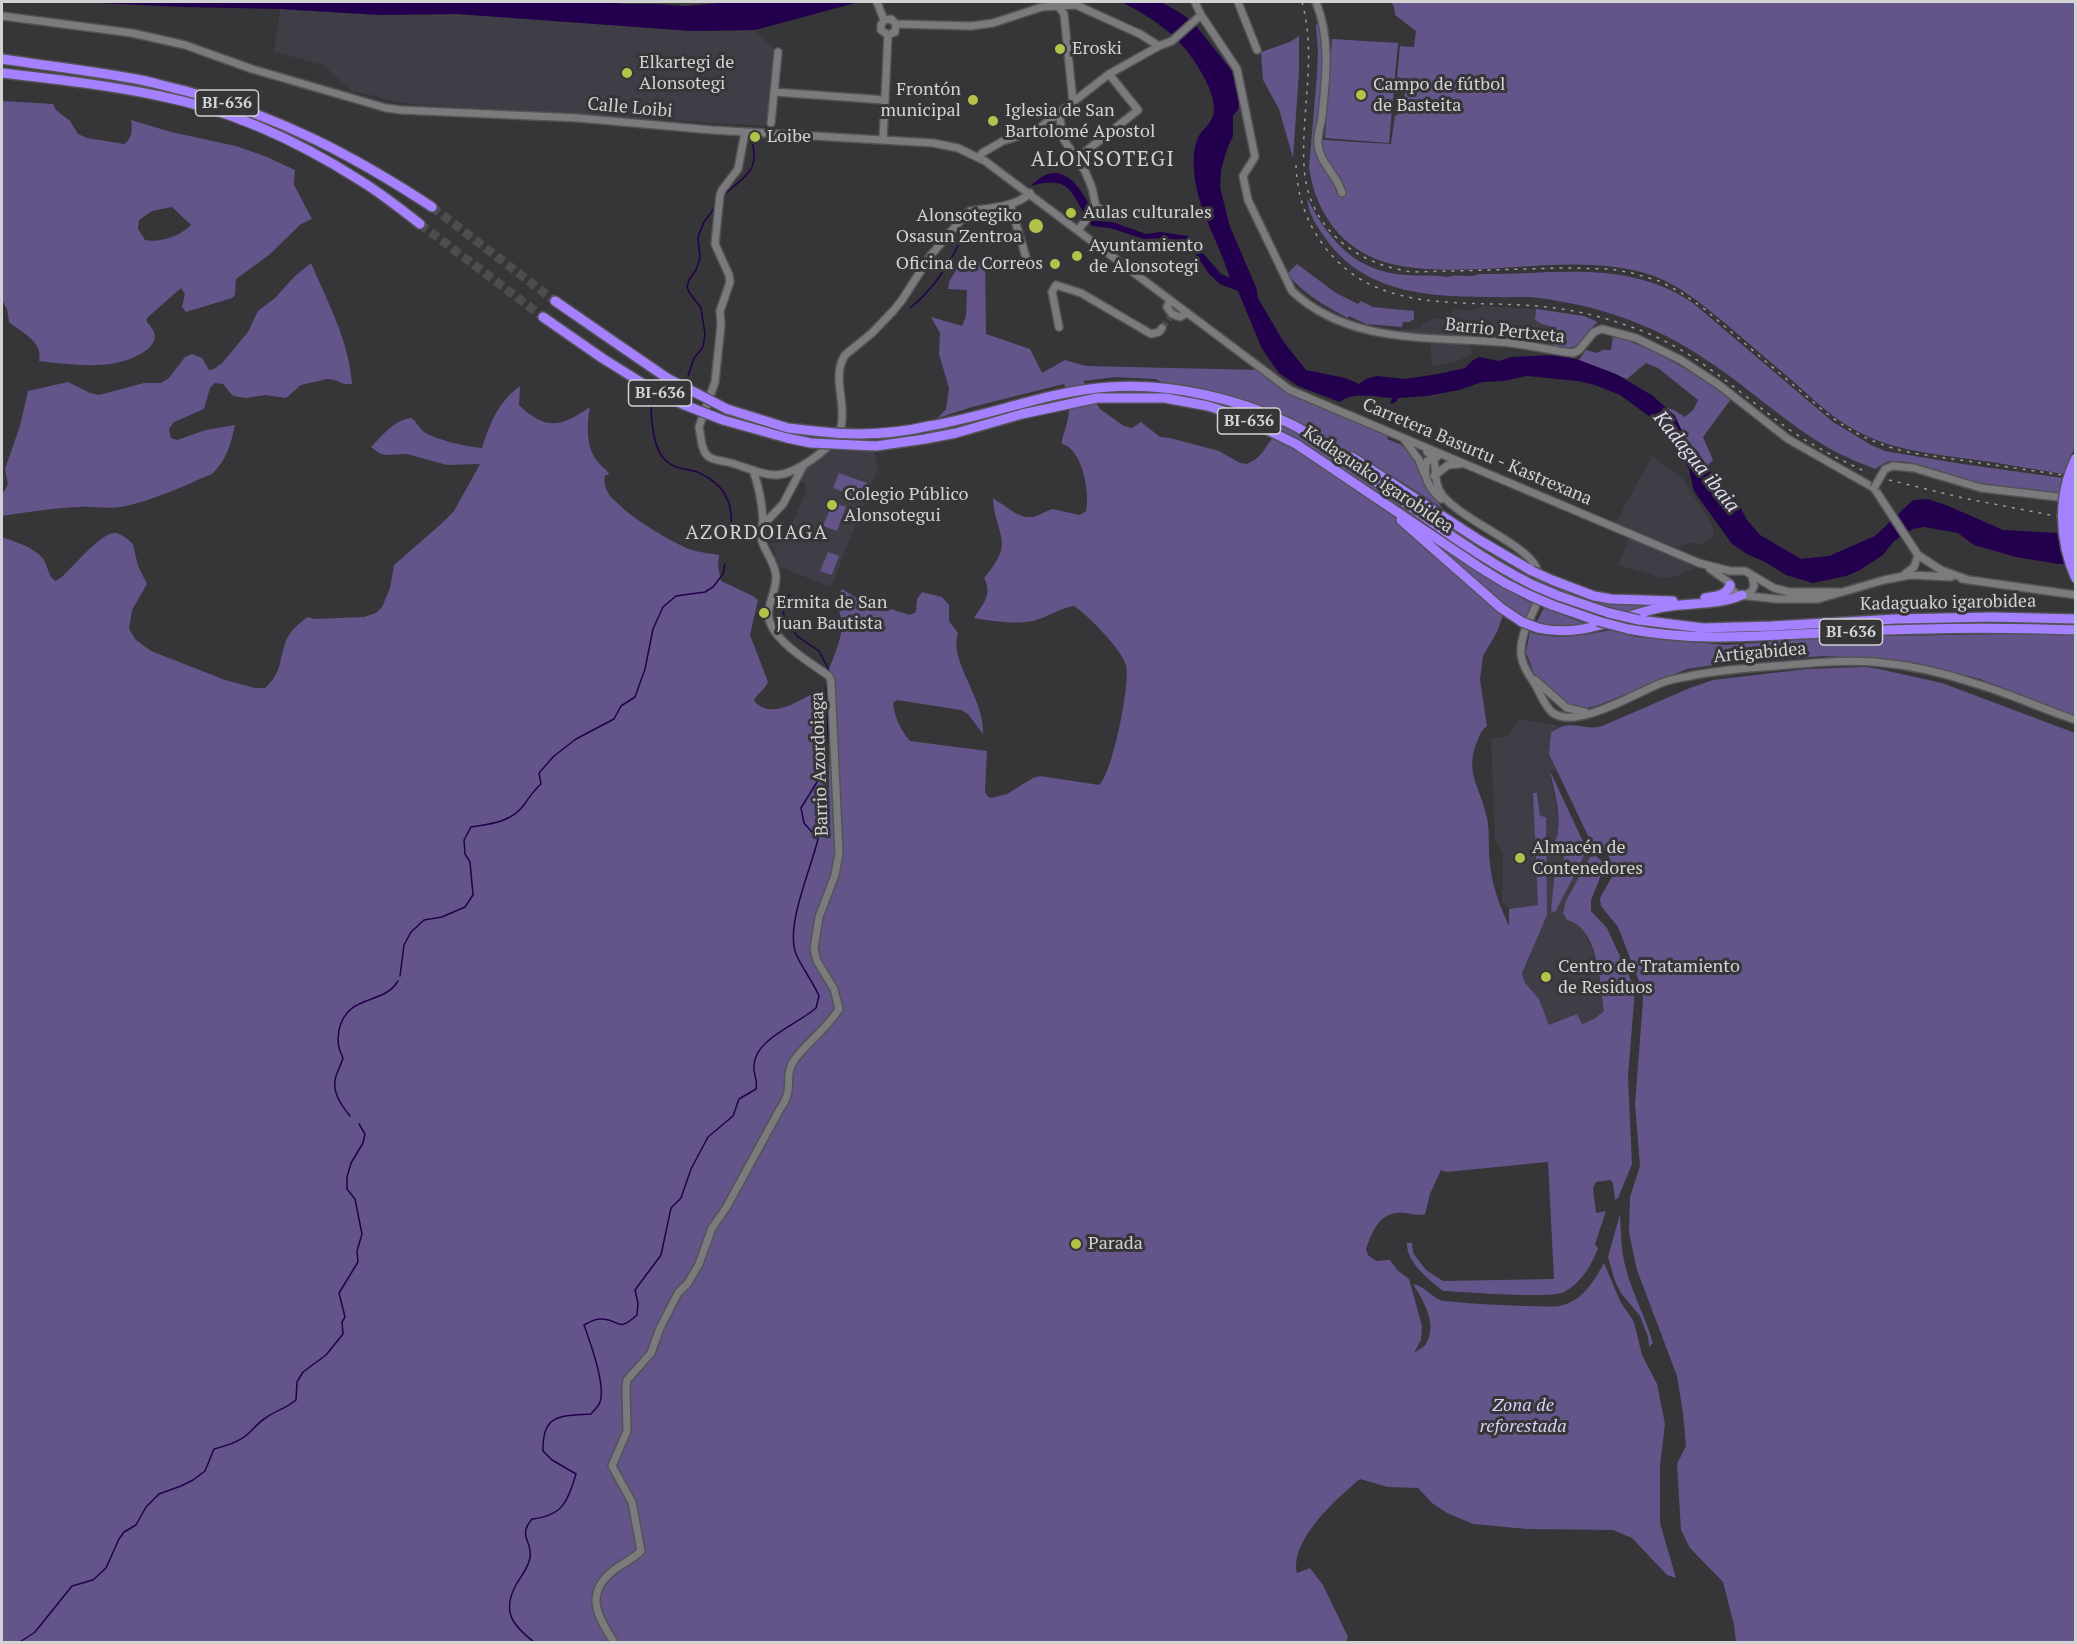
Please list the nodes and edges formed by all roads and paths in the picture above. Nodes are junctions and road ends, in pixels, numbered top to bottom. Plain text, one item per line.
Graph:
1 (877, 2) edge
2 (1195, 2) edge
3 (1238, 2) edge
4 (1316, 2) edge
5 (1071, 5) junction
6 (1058, 6) junction
7 (1064, 14) junction
8 (2, 16) edge
9 (883, 17) junction
10 (1198, 18) junction
11 (896, 24) junction
12 (888, 35) junction
13 (1145, 38) junction
14 (1159, 46) junction
15 (1257, 50) dead end
16 (778, 52) dead end
17 (1147, 53) junction
18 (2, 59) edge
19 (2, 73) edge
20 (1109, 74) junction
21 (1073, 87) junction
22 (774, 92) junction
23 (1085, 94) junction
24 (885, 100) junction
25 (1073, 102) junction
26 (1059, 114) junction
27 (771, 123) dead end
28 (883, 130) junction
29 (745, 132) junction
30 (867, 139) junction
31 (883, 140) junction
32 (967, 152) junction
33 (985, 154) junction
34 (1077, 159) junction
35 (1030, 193) junction
36 (1342, 193) dead end
37 (1010, 204) junction
38 (432, 207) tunnel mouth
39 (1096, 207) junction
40 (1106, 211) dead end
41 (420, 224) tunnel mouth
42 (1078, 230) junction
43 (1026, 257) dead end
44 (1170, 300) junction
45 (555, 301) tunnel mouth
46 (1187, 313) junction
47 (543, 317) tunnel mouth
48 (1059, 327) dead end
49 (1162, 328) dead end
50 (1292, 425) junction
51 (1402, 437) junction
52 (1434, 457) junction
53 (2076, 458) edge
54 (804, 464) junction
55 (1462, 464) junction
56 (753, 470) junction
57 (1424, 473) junction
58 (1434, 476) junction
59 (2076, 479) edge
60 (1874, 488) junction
61 (2076, 499) edge
62 (1382, 502) junction
63 (1455, 507) junction
64 (763, 525) junction
65 (1920, 557) junction
66 (2076, 559) edge
67 (1699, 563) junction
68 (1738, 572) junction
69 (1751, 575) junction
70 (1925, 575) junction
71 (1900, 577) junction
72 (1966, 579) junction
73 (2076, 579) edge
74 (1730, 584) junction
75 (1838, 592) junction
76 (1743, 595) junction
77 (2076, 595) edge
78 (2076, 619) edge
79 (2076, 630) edge
80 (1526, 670) junction
81 (1566, 707) junction
82 (1551, 710) junction
83 (1590, 712) junction
84 (2076, 720) edge
85 (614, 1642) edge

1 - 9 street
2 - 10 street
3 - 15 street
4 - 36 street
5 - 6 street
5 - 7 street
5 - 13 street
6 - 7 street
6 - 11 street
7 - 21 street
8 - 29 street, Calle Loibi
9 - 11 street
9 - 12 street
10 - 14 street
10 - 60 street, Barrio Pertxeta
11 - 12 street
12 - 24 street
13 - 14 street
13 - 17 street
14 - 17 street
16 - 22 street
17 - 20 street
18 - 38 highway, BI-636
19 - 41 highway, BI-636
20 - 23 street
20 - 34 street
21 - 23 street
21 - 25 street
22 - 24 street
22 - 27 street
23 - 25 street
24 - 28 street
25 - 26 street
26 - 33 street
26 - 34 street
28 - 30 street
28 - 31 street
29 - 30 street, Calle Loibi
29 - 56 street
30 - 31 street, Calle Loibi
31 - 32 street, Calle Loibi
32 - 33 street, Calle Loibi
32 - 33 street
33 - 35 street, Calle Loibi
34 - 39 street
35 - 37 street
35 - 42 street, Calle Loibi
37 - 43 street
37 - 54 street
39 - 40 street
39 - 42 street
42 - 44 street, Carretera Basurtu - Kastrexana
44 - 46 street, Carretera Basurtu - Kastrexana
44 - 46 street
45 - 50 highway, Kadaguako igarobidea / BI-636, bridge
46 - 51 street, Carretera Basurtu - Kastrexana
47 - 62 highway, Kadaguako igarobidea / BI-636, bridge
48 - 49 street
50 - 74 highway, bridge
50 - 78 highway, Kadaguako igarobidea / BI-636, bridge
51 - 52 street
51 - 55 street, Carretera Basurtu - Kastrexana
51 - 57 street
52 - 55 street
52 - 57 street
52 - 58 street
53 - 73 highway, bridge
54 - 56 street
54 - 64 street
55 - 58 street
55 - 67 street, Carretera Basurtu - Kastrexana
56 - 64 street, Barrio Azordoiaga
57 - 63 street
58 - 63 street
59 - 66 highway, bridge
60 - 61 street, bridge
60 - 65 street
62 - 76 highway, bridge
62 - 79 highway, Kadaguako igarobidea / BI-636, bridge
63 - 80 street
64 - 85 street, Barrio Azordoiaga
65 - 70 street
65 - 71 street
65 - 72 street
67 - 68 street
67 - 74 street
68 - 69 street
68 - 74 street
69 - 75 street
69 - 76 street
70 - 71 street
70 - 72 street
71 - 75 street
72 - 77 street
74 - 76 street
75 - 76 street
80 - 81 street
80 - 82 street
81 - 82 street
81 - 83 street
82 - 83 street, Artigabidea
83 - 84 street, Artigabidea

